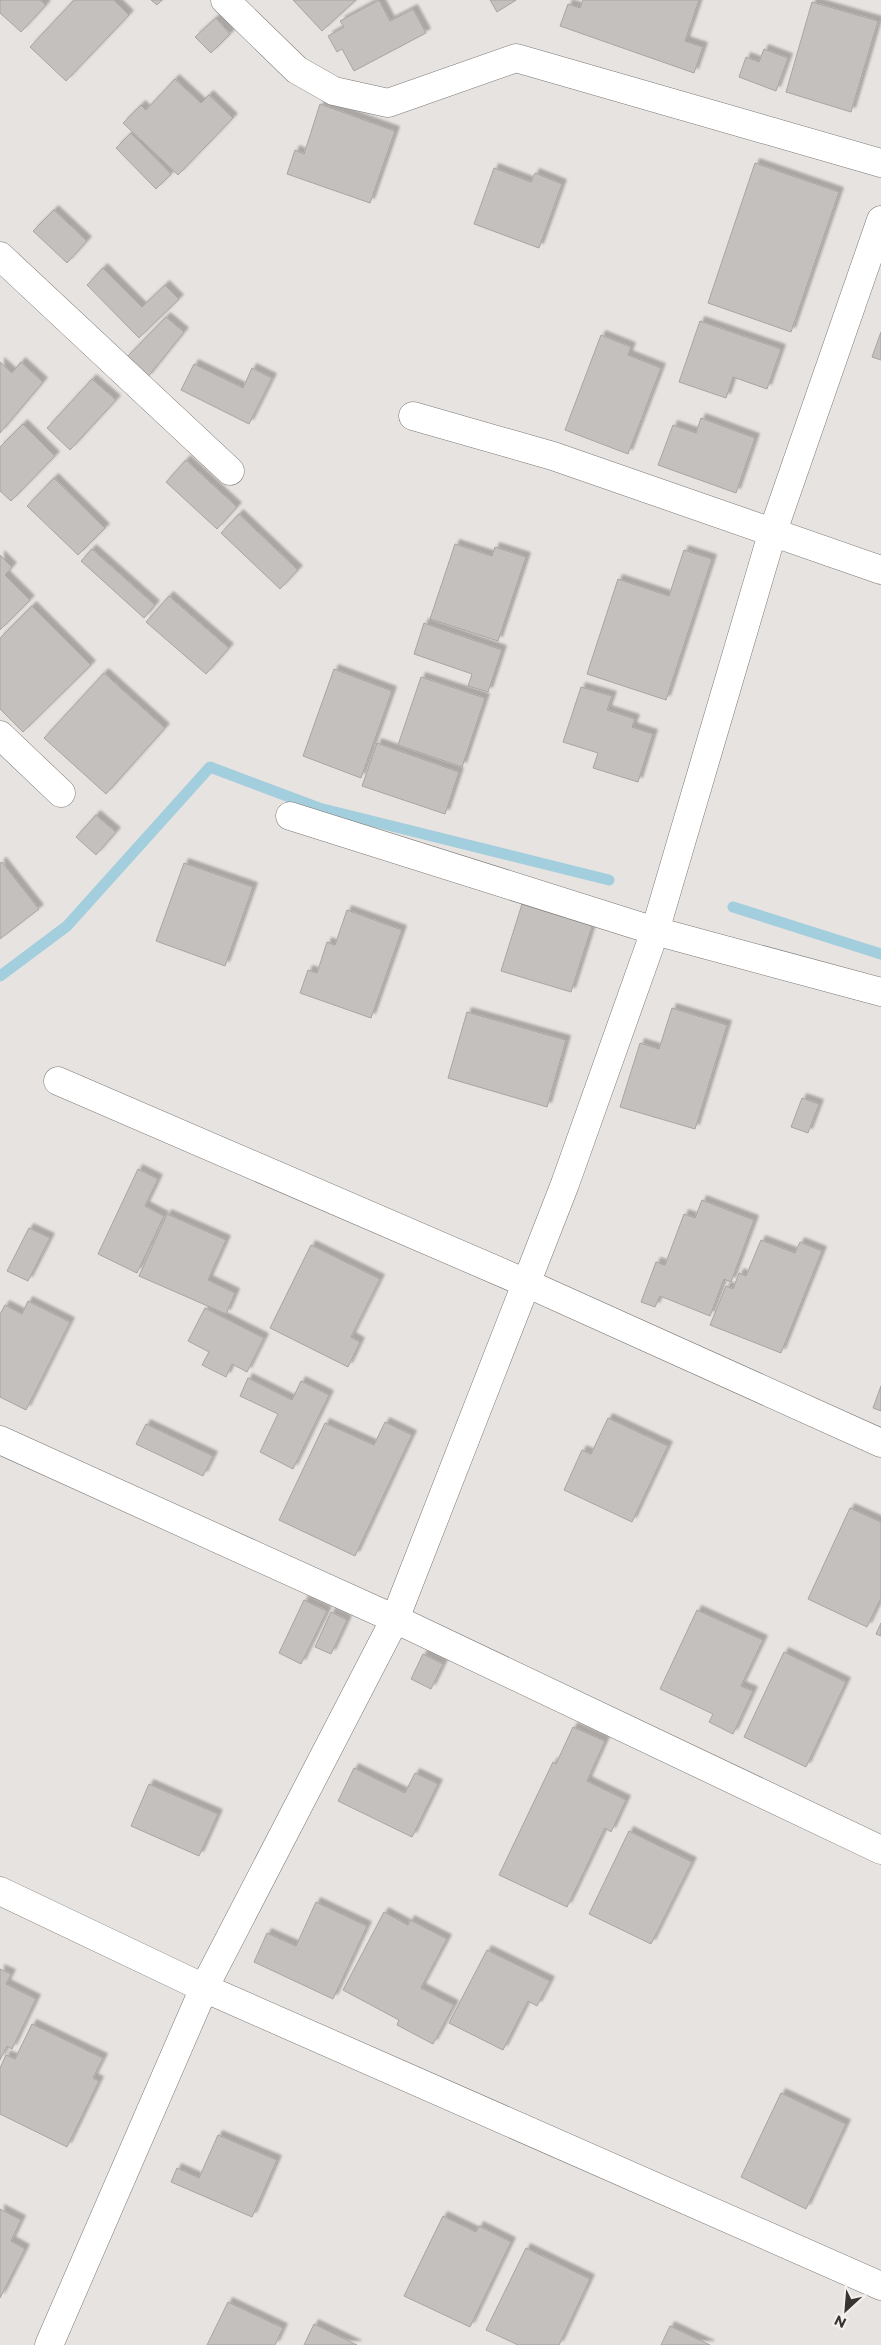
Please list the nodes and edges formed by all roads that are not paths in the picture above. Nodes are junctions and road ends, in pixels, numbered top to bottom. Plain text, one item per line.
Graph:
1 (225, 0) edge
2 (881, 163) edge
3 (881, 220) edge
4 (0, 256) edge
5 (413, 416) dead end
6 (230, 470) dead end
7 (772, 534) junction
8 (881, 570) edge
9 (0, 735) edge
10 (61, 793) dead end
11 (290, 816) dead end
12 (655, 931) junction
13 (881, 992) edge
14 (58, 1080) dead end
15 (526, 1283) junction
16 (0, 1440) edge
17 (881, 1443) edge
18 (395, 1619) junction
19 (881, 1850) edge
20 (0, 1891) edge
21 (204, 1988) junction
22 (881, 2286) edge
23 (49, 2345) edge

1 - 2 street
3 - 7 street
4 - 6 street
5 - 7 street
7 - 8 street
7 - 12 street
9 - 10 street
11 - 12 street
12 - 13 street
12 - 15 street
14 - 15 street
15 - 17 street
15 - 18 street
16 - 18 street
18 - 19 street
18 - 21 street
20 - 21 street
21 - 22 street
21 - 23 street

